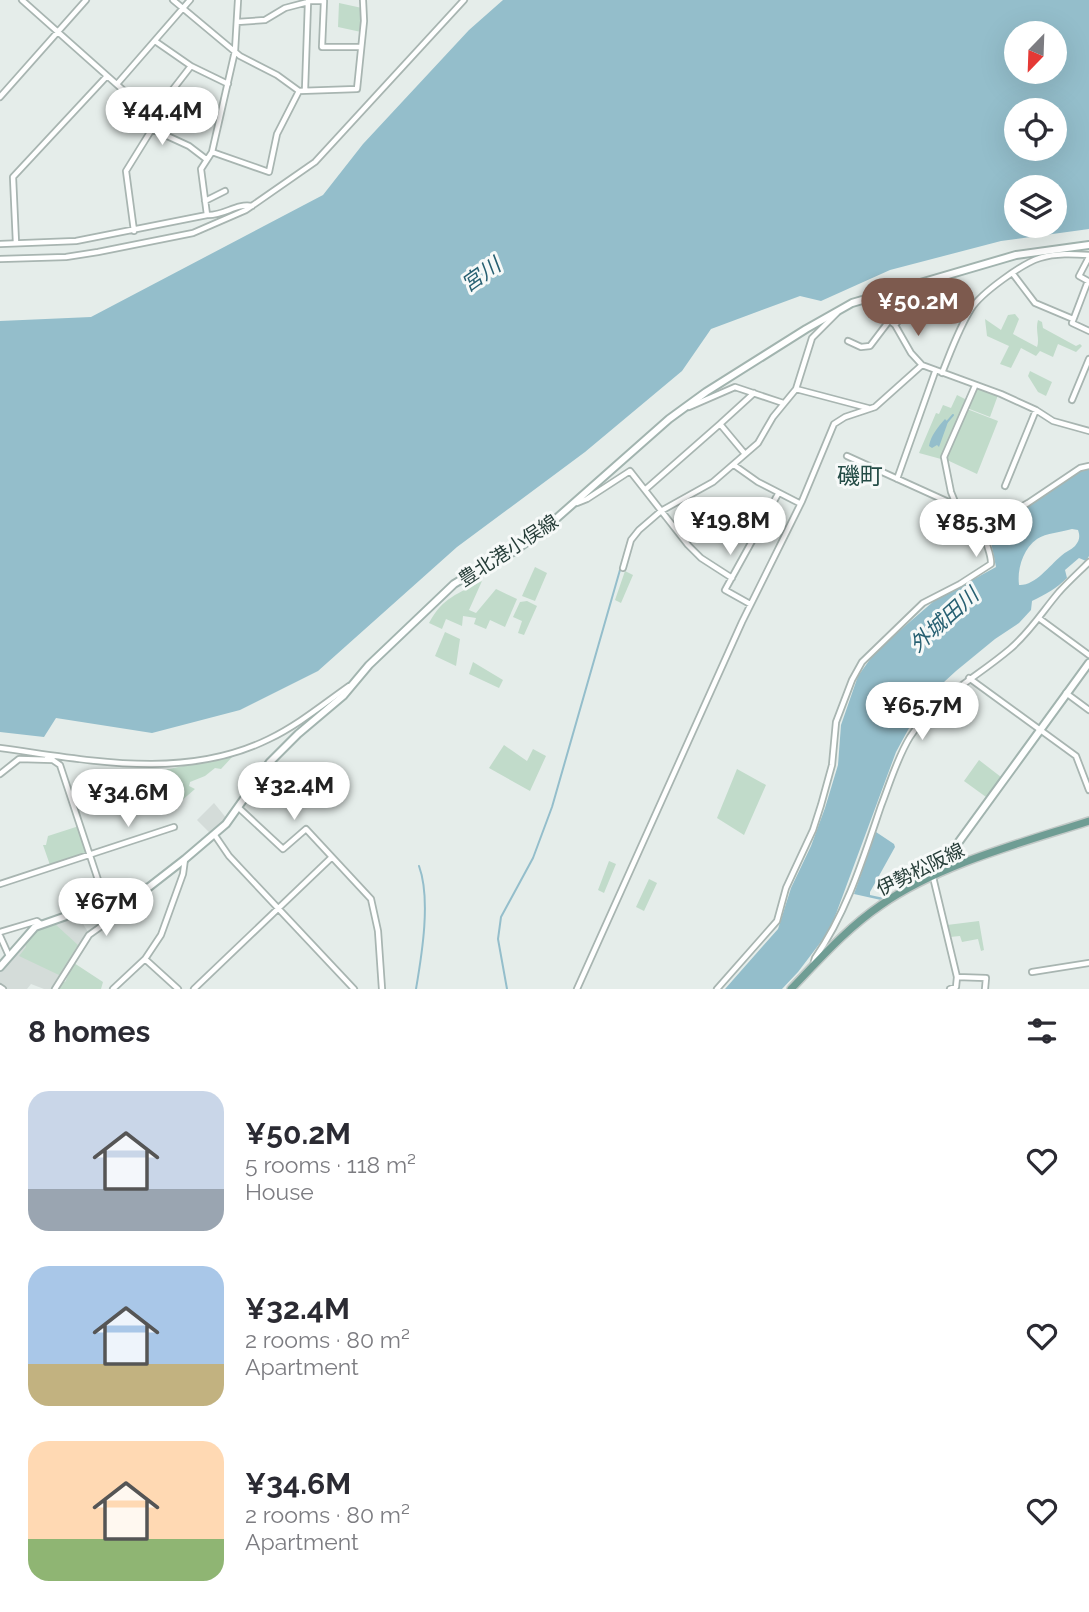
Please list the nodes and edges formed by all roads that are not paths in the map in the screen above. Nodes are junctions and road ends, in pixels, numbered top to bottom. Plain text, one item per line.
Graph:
1 (22, 0) edge
2 (86, 0) edge
3 (173, 0) edge
4 (190, 0) edge
5 (239, 0) edge
6 (363, 0) edge
7 (464, 0) edge
8 (308, 1) edge
9 (183, 9) junction
10 (237, 22) junction
11 (58, 32) junction
12 (155, 41) junction
13 (361, 47) junction
14 (235, 51) junction
15 (191, 66) junction
16 (107, 76) junction
17 (117, 84) junction
18 (228, 84) junction
19 (302, 90) junction
20 (0, 97) edge
21 (149, 114) junction
22 (152, 129) junction
23 (212, 152) junction
24 (206, 159) junction
25 (225, 191) dead end
26 (205, 201) junction
27 (252, 206) junction
28 (207, 215) junction
29 (134, 231) junction
30 (16, 243) junction
31 (0, 244) edge
32 (1089, 245) edge
33 (1089, 256) edge
34 (0, 259) edge
35 (1013, 274) junction
36 (940, 275) junction
37 (1089, 282) edge
38 (842, 308) junction
39 (876, 309) dead end
40 (1073, 319) junction
41 (889, 321) junction
42 (895, 324) junction
43 (1089, 331) edge
44 (848, 341) dead end
45 (1089, 359) edge
46 (922, 365) junction
47 (935, 372) junction
48 (942, 373) junction
49 (975, 386) junction
50 (796, 389) junction
51 (754, 393) junction
52 (1072, 400) dead end
53 (783, 403) junction
54 (869, 408) junction
55 (1036, 410) junction
56 (677, 413) junction
57 (720, 424) junction
58 (1089, 431) edge
59 (745, 454) junction
60 (847, 456) dead end
61 (734, 465) junction
62 (1089, 466) edge
63 (897, 479) junction
64 (1005, 486) dead end
65 (646, 489) junction
66 (778, 494) junction
67 (576, 503) junction
68 (799, 503) junction
69 (956, 505) junction
70 (661, 511) junction
71 (984, 531) junction
72 (1089, 562) edge
73 (623, 568) dead end
74 (732, 578) junction
75 (750, 604) junction
76 (1040, 619) junction
77 (1089, 656) edge
78 (1089, 663) edge
79 (969, 678) junction
80 (354, 682) junction
81 (1066, 693) junction
82 (1089, 710) edge
83 (1040, 729) junction
84 (0, 748) edge
85 (45, 754) junction
86 (53, 760) junction
87 (0, 774) edge
88 (1089, 790) edge
89 (239, 808) junction
90 (1089, 821) edge
91 (174, 827) dead end
92 (214, 834) junction
93 (90, 854) junction
94 (332, 857) junction
95 (185, 859) junction
96 (933, 877) junction
97 (0, 884) edge
98 (142, 890) junction
99 (105, 901) junction
100 (278, 908) junction
101 (41, 924) junction
102 (0, 934) edge
103 (9, 956) junction
104 (145, 959) junction
105 (1089, 963) edge
106 (813, 966) junction
107 (0, 967) edge
108 (1032, 972) dead end
109 (957, 977) junction
110 (55, 989) edge
111 (113, 989) edge
112 (178, 989) edge
113 (194, 989) edge
114 (354, 989) edge
115 (382, 989) edge
116 (577, 989) edge
117 (717, 989) edge
118 (791, 989) edge
119 (950, 989) edge
120 (985, 989) edge

1 - 11 street
2 - 11 street
3 - 9 street
4 - 9 street
5 - 10 street
6 - 13 street
7 - 27 street
8 - 10 street
8 - 13 street
8 - 19 street
9 - 12 street
9 - 14 street
10 - 14 street
11 - 16 street
11 - 20 street
12 - 15 street
12 - 17 street
13 - 19 street
14 - 18 street
14 - 19 street
15 - 18 street
15 - 21 street
16 - 17 street
16 - 30 street
17 - 21 street
18 - 23 street
19 - 23 street
21 - 22 street
22 - 24 street
22 - 29 street
23 - 24 street
24 - 26 street
25 - 26 street
26 - 28 street
27 - 28 street
27 - 34 street
28 - 29 street
29 - 30 street
30 - 31 street
32 - 36 main road, 豊北港小俣線
33 - 35 street
33 - 37 street
35 - 40 street
35 - 48 street
36 - 38 main road, 豊北港小俣線
36 - 42 street
37 - 40 street
38 - 50 street
38 - 56 main road, 豊北港小俣線
39 - 41 street
40 - 43 street
41 - 42 street
41 - 44 street
42 - 46 street
45 - 52 street
46 - 47 street
46 - 54 street
47 - 48 street
47 - 63 street
48 - 49 street
49 - 55 street
49 - 69 street
50 - 53 street
50 - 54 street
51 - 53 street
51 - 56 street
51 - 57 street
53 - 59 street
54 - 68 street
55 - 58 street
55 - 64 street
56 - 67 main road, 豊北港小俣線
57 - 59 street
57 - 65 street
59 - 61 street
60 - 63 street
61 - 66 street
61 - 70 street
62 - 71 street
63 - 69 street
65 - 67 street
65 - 70 street
66 - 68 street
66 - 74 street
67 - 80 main road, 豊北港小俣線
68 - 75 street
69 - 71 street
70 - 73 street
70 - 74 street
71 - 117 street
72 - 76 street
74 - 75 street
75 - 116 street
76 - 77 street
76 - 79 street
78 - 81 main road
79 - 83 street
79 - 106 street
80 - 85 street
80 - 89 main road, 豊北港小俣線
81 - 82 street
81 - 83 main road
83 - 88 street
83 - 96 main road
84 - 85 street
85 - 86 street
86 - 87 street
86 - 93 street
89 - 92 main road, 豊北港小俣線
89 - 94 street
90 - 96 main road, 伊勢松阪線
91 - 93 street
92 - 95 main road, 豊北港小俣線
92 - 100 street
93 - 97 street
93 - 99 street
94 - 100 street
94 - 115 street
95 - 98 main road, 豊北港小俣線
95 - 104 street
96 - 106 main road, 伊勢松阪線
96 - 109 street
98 - 99 main road, 豊北港小俣線
98 - 110 street
99 - 101 main road, 豊北港小俣線
100 - 113 street
100 - 114 street
101 - 102 street
101 - 103 main road, 豊北港小俣線
102 - 103 street
103 - 107 main road, 豊北港小俣線
104 - 111 street
104 - 112 street
105 - 108 street
106 - 118 main road, 伊勢松阪線
109 - 119 street
109 - 120 street

